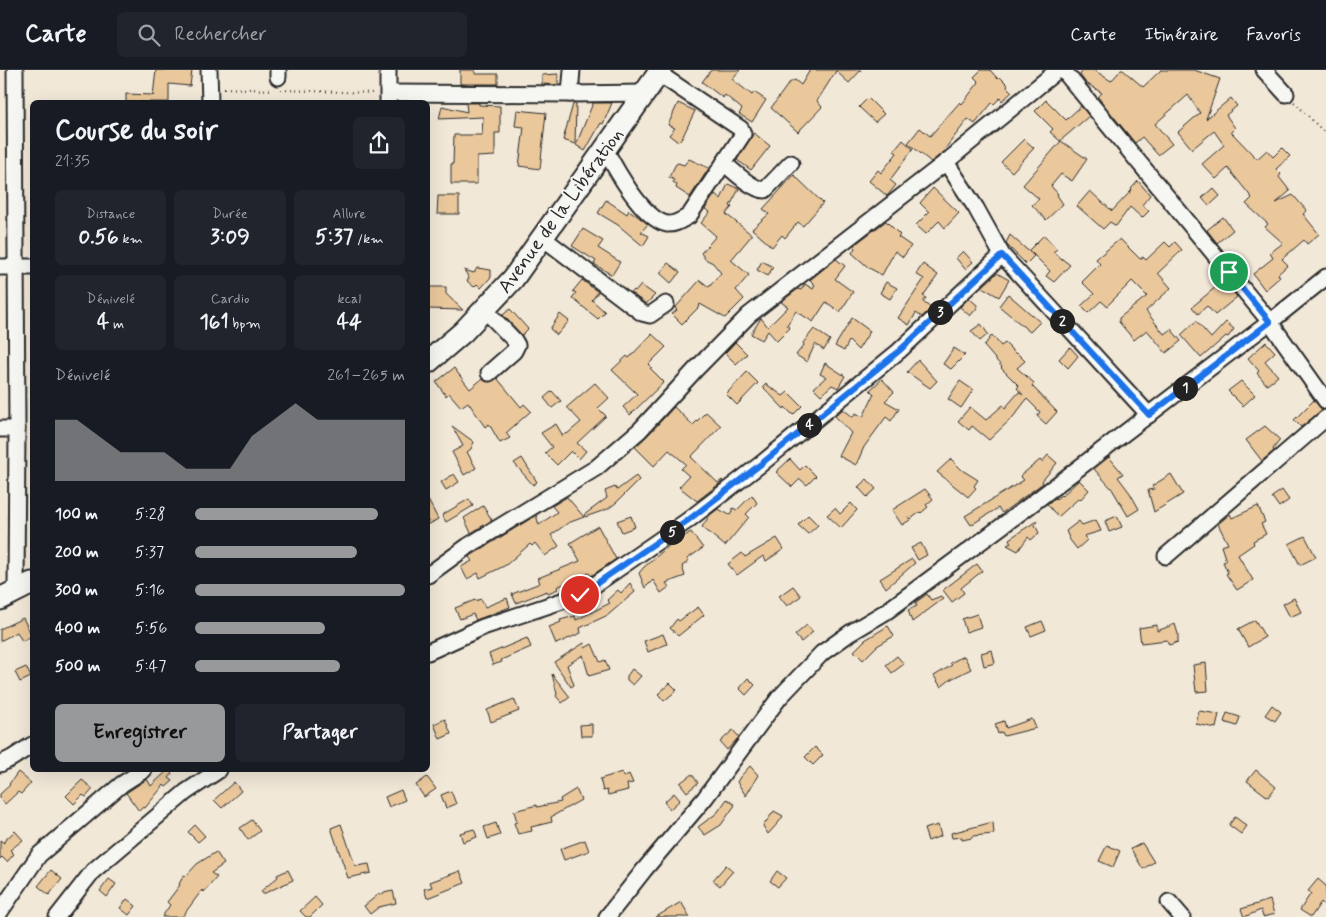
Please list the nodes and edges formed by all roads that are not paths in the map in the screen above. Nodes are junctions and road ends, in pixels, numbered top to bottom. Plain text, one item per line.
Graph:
1 (15, 70) edge
2 (210, 70) edge
3 (388, 70) edge
4 (572, 70) edge
5 (1058, 70) edge
6 (1063, 70) edge
7 (1264, 70) edge
8 (660, 72) edge
9 (645, 93) junction
10 (570, 94) junction
11 (1286, 94) road end
12 (210, 95) edge
13 (388, 98) edge
14 (605, 149) junction
15 (946, 162) junction
16 (791, 163) dead end
17 (724, 164) junction
18 (543, 238) junction
19 (1002, 255) junction
20 (8, 267) edge
21 (30, 267) edge
22 (1326, 277) edge
23 (666, 304) dead end
24 (484, 309) junction
25 (1270, 322) junction
26 (430, 360) edge
27 (489, 373) dead end
28 (1326, 401) edge
29 (1149, 415) junction
30 (1326, 418) edge
31 (18, 428) junction
32 (0, 429) edge
33 (1166, 556) dead end
34 (430, 574) edge
35 (16, 591) edge
36 (430, 651) edge
37 (30, 746) edge
38 (0, 764) edge
39 (141, 772) edge
40 (216, 772) edge
41 (1169, 902) dead end
42 (0, 912) edge
43 (57, 917) edge
44 (607, 917) edge
45 (1182, 917) edge

1 - 20 street
2 - 12 street
3 - 13 street
4 - 10 street
5 - 15 street
6 - 25 street
7 - 11 street
8 - 9 highway, Avenue de la Libération
8 - 17 street
9 - 10 street
9 - 14 highway, Avenue de la Libération
10 - 13 street
14 - 17 street
14 - 18 highway, Avenue de la Libération
15 - 19 street
15 - 34 street
16 - 17 street
18 - 23 street
18 - 24 highway, Avenue de la Libération
19 - 29 street
19 - 36 street
20 - 21 street
20 - 31 street
22 - 25 street
24 - 26 highway, Avenue de la Libération
24 - 27 street
25 - 28 street
25 - 29 street
29 - 44 street
30 - 33 street
31 - 32 street
31 - 35 street
37 - 38 street
39 - 42 street
40 - 43 street
41 - 45 street

